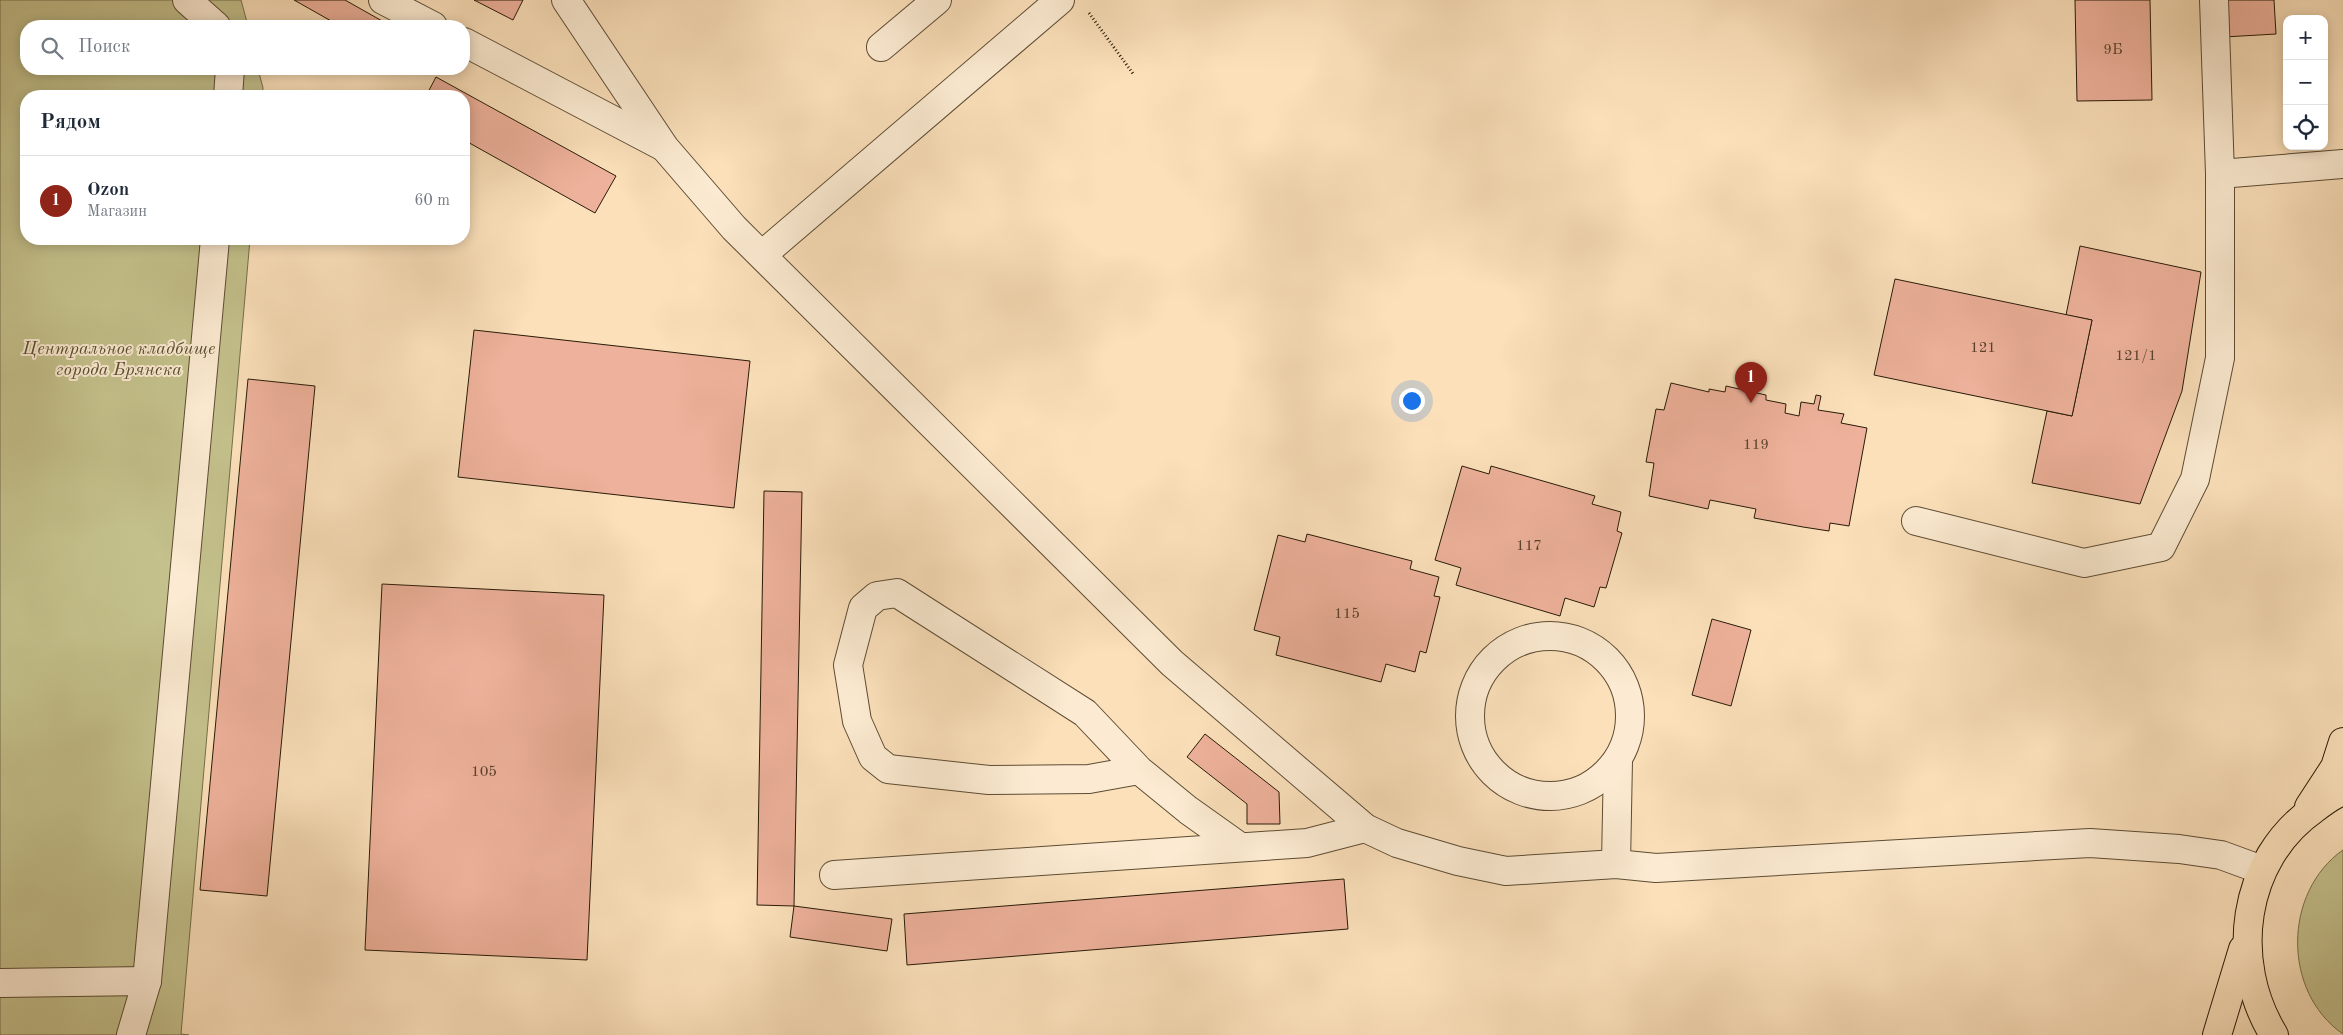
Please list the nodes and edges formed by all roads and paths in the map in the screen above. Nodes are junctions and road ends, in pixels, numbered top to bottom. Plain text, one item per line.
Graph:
1 (187, 0) edge
2 (383, 0) edge
3 (566, 0) edge
4 (937, 0) edge
5 (2214, 0) edge
6 (1073, 4) edge
7 (209, 20) edge
8 (421, 20) edge
9 (470, 45) edge
10 (881, 47) dead end
11 (230, 75) edge
12 (1134, 75) dead end
13 (228, 90) edge
14 (665, 148) junction
15 (2343, 164) edge
16 (2220, 174) junction
17 (213, 245) edge
18 (762, 255) junction
19 (1916, 521) dead end
20 (2343, 742) edge
21 (1618, 760) junction
22 (1138, 770) junction
23 (2343, 791) edge
24 (2302, 817) junction
25 (1366, 828) junction
26 (1240, 847) junction
27 (1616, 864) junction
28 (2262, 870) junction
29 (834, 875) dead end
30 (2246, 940) junction
31 (146, 981) junction
32 (0, 983) edge
33 (131, 1035) edge
34 (2217, 1035) edge
35 (2274, 1035) edge

1 - 7 lane
2 - 8 lane
3 - 14 lane
4 - 10 lane
5 - 16 lane
6 - 12 path
6 - 18 lane
9 - 14 lane
11 - 13 lane
14 - 18 lane
15 - 16 lane
16 - 19 lane
17 - 31 lane
18 - 25 lane
20 - 24 main road
21 - 21 lane
21 - 27 lane
22 - 22 lane
22 - 26 lane
23 - 24 main road
24 - 28 main road
25 - 26 lane
25 - 27 lane
26 - 29 lane
27 - 28 lane
28 - 30 main road
30 - 34 main road
30 - 35 main road
31 - 32 lane
31 - 33 lane

